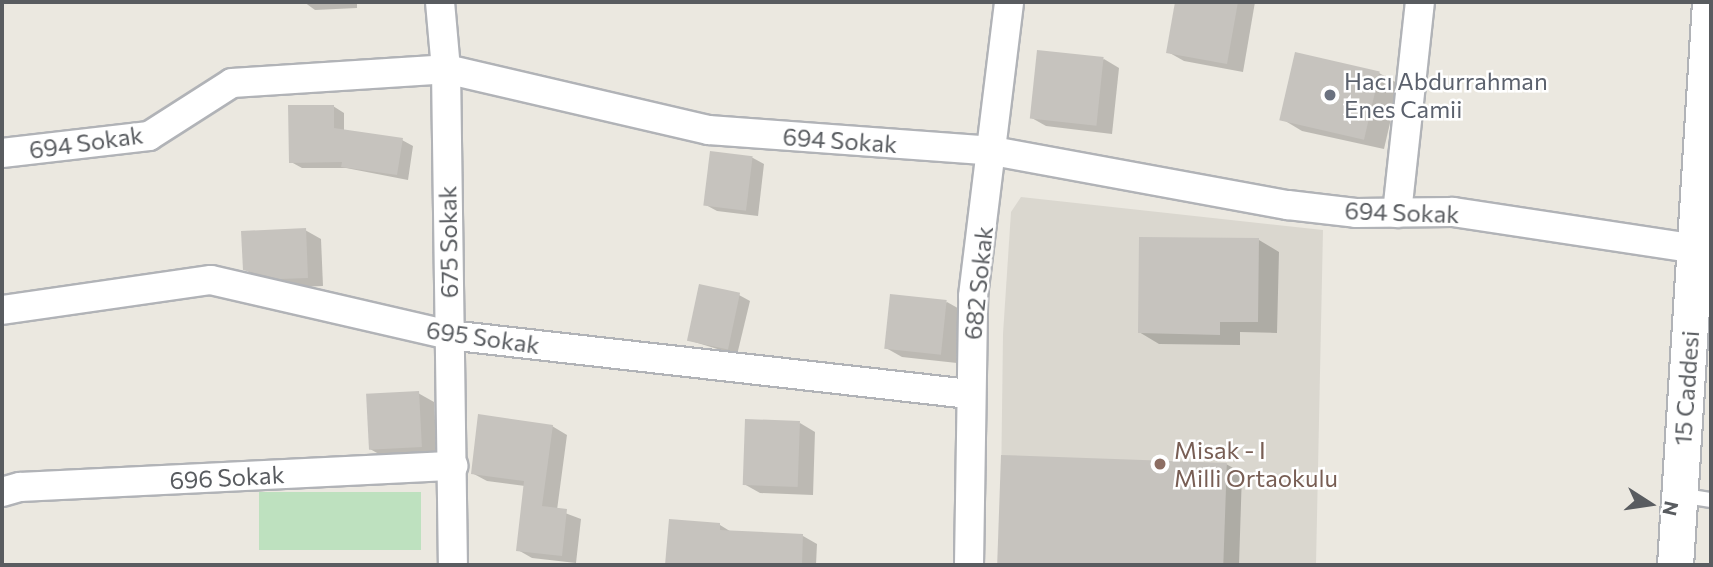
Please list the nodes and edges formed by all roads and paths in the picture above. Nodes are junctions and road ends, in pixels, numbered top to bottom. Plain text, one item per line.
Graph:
1 (440, 2) edge
2 (1009, 2) edge
3 (1420, 2) edge
4 (1710, 2) edge
5 (446, 69) junction
6 (993, 151) junction
7 (2, 153) edge
8 (1396, 212) junction
9 (1703, 250) edge
10 (2, 310) edge
11 (449, 335) junction
12 (969, 394) junction
13 (453, 466) junction
14 (2, 492) edge
15 (1695, 498) edge
16 (453, 565) edge
17 (969, 565) edge
18 (1675, 565) edge

1 - 5 street, 675 Sokak
2 - 6 street, 682 Sokak
3 - 8 street
4 - 9 street, 15 Caddesi
5 - 6 street, 694 Sokak
5 - 7 street, 694 Sokak
5 - 11 street, 675 Sokak
6 - 8 street, 694 Sokak
6 - 12 street, 682 Sokak
8 - 9 street, 694 Sokak
9 - 15 street, 15 Caddesi
10 - 11 street, 695 Sokak
11 - 12 street, 695 Sokak
11 - 13 street, 675 Sokak
12 - 17 street, 682 Sokak
13 - 14 street, 696 Sokak
13 - 16 street, 675 Sokak
15 - 18 street, 15 Caddesi

